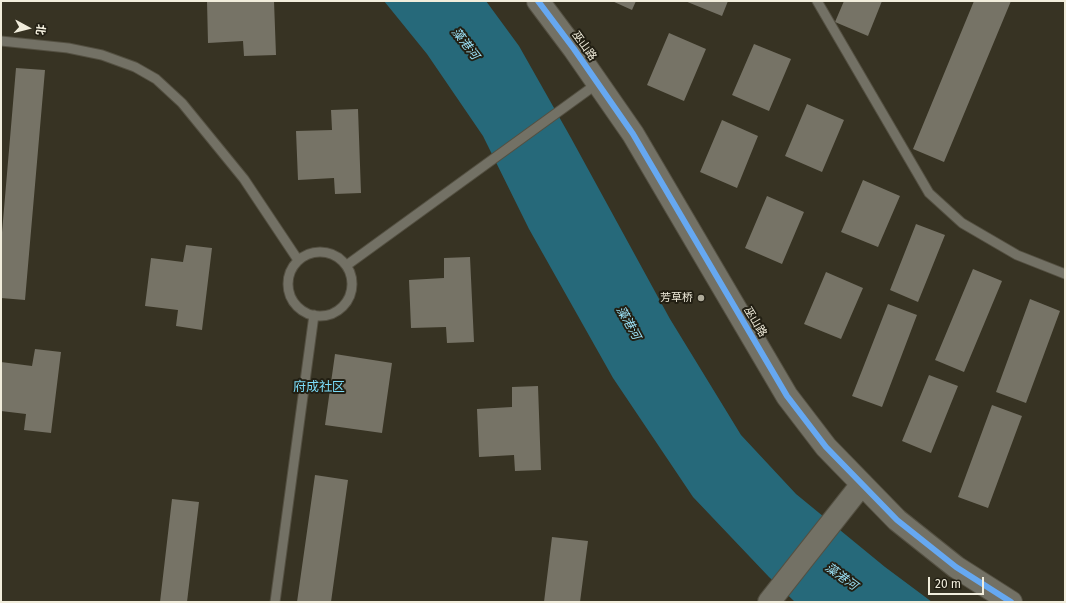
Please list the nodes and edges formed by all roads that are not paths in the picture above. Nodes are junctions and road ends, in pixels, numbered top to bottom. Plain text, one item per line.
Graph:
1 (538, 1) edge
2 (817, 1) edge
3 (1, 41) edge
4 (598, 83) junction
5 (298, 260) junction
6 (347, 265) junction
7 (1065, 274) edge
8 (314, 315) junction
9 (862, 484) junction
10 (771, 599) edge
11 (275, 602) edge
12 (1011, 602) edge

1 - 4 street, 巫山路
2 - 7 lane
3 - 5 lane
4 - 6 lane
4 - 9 street, 巫山路
5 - 6 lane
5 - 8 lane
6 - 8 lane
8 - 11 lane
9 - 10 street
9 - 12 street, 巫山路

